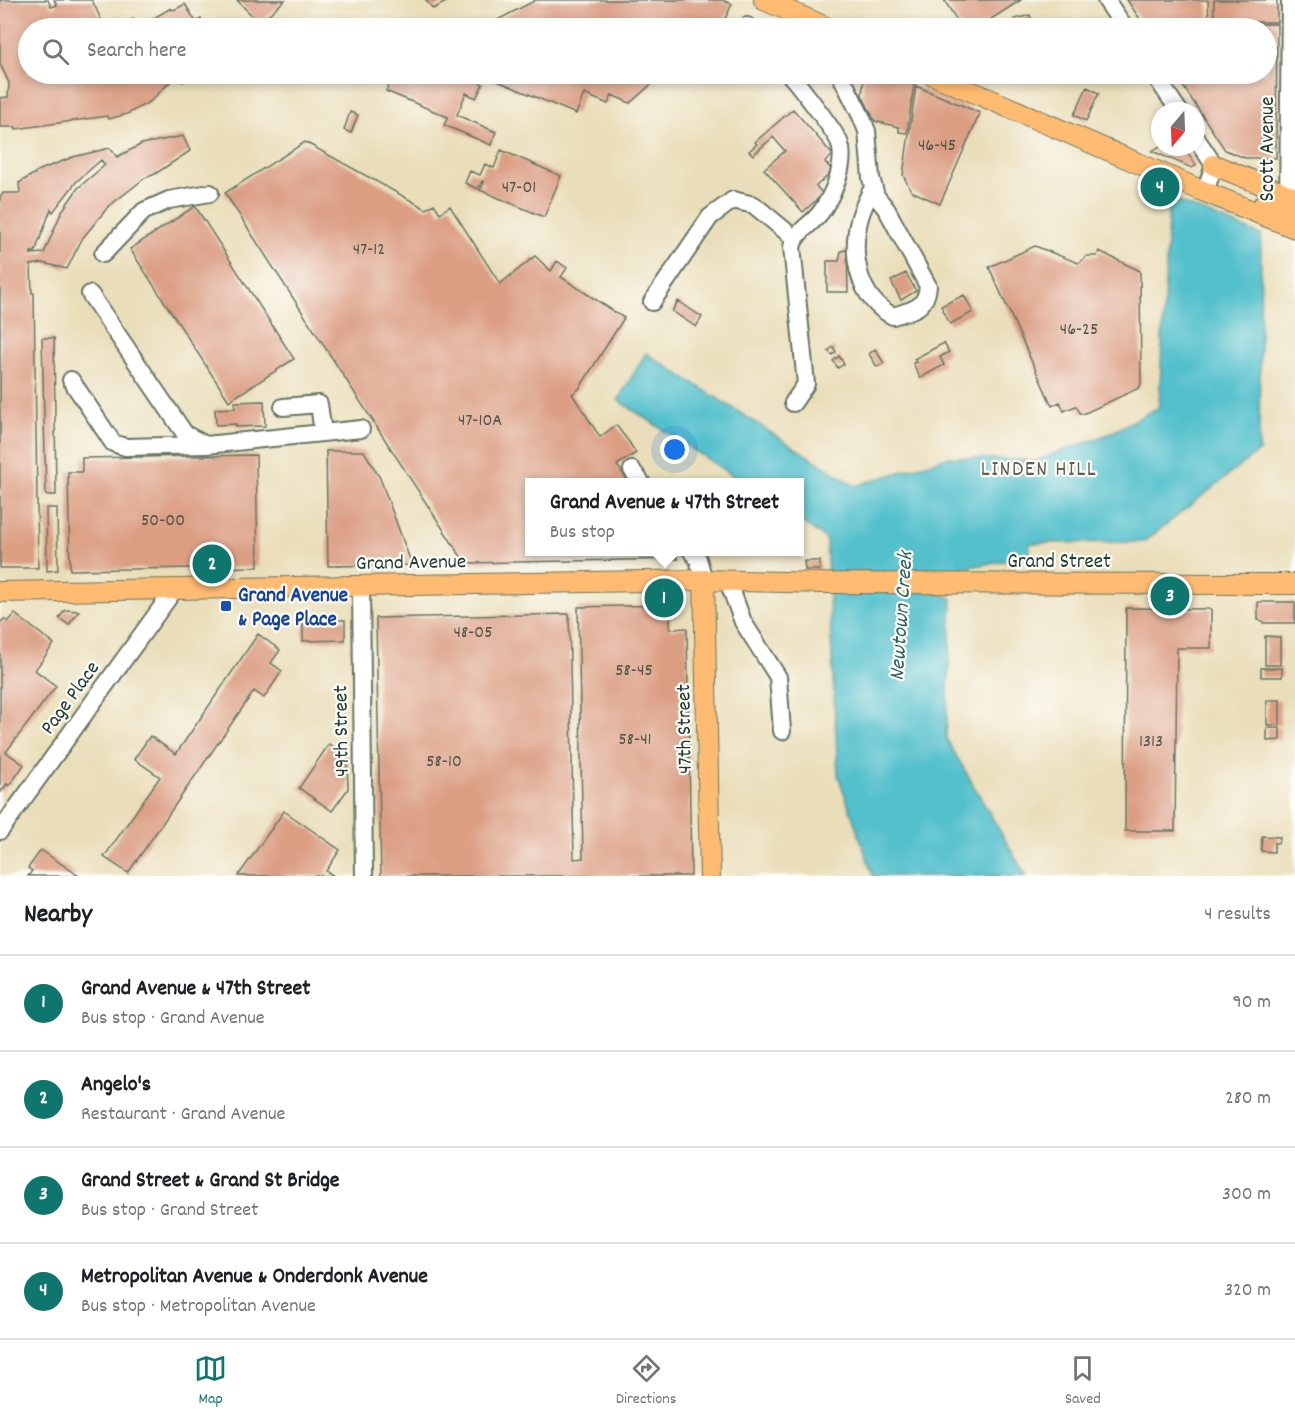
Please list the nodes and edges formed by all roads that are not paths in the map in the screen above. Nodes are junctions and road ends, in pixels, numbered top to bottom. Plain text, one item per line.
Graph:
1 (1106, 0) edge
2 (1290, 0) edge
3 (770, 1) edge
4 (806, 18) edge
5 (1118, 18) edge
6 (796, 84) edge
7 (845, 84) edge
8 (955, 84) edge
9 (1161, 84) edge
10 (1173, 102) edge
11 (1205, 152) edge
12 (1214, 165) junction
13 (873, 187) junction
14 (1205, 192) junction
15 (210, 193) dead end
16 (1292, 212) edge
17 (794, 238) junction
18 (103, 254) dead end
19 (90, 294) dead end
20 (652, 302) dead end
21 (71, 380) dead end
22 (793, 403) dead end
23 (283, 407) dead end
24 (361, 429) dead end
25 (323, 433) junction
26 (206, 445) junction
27 (695, 556) edge
28 (704, 580) junction
29 (728, 580) junction
30 (822, 583) joint
31 (1295, 584) edge
32 (361, 586) junction
33 (174, 590) junction
34 (0, 592) edge
35 (783, 731) dead end
36 (0, 831) edge
37 (364, 876) edge
38 (710, 876) edge

1 - 5 street
2 - 16 street, Scott Avenue
3 - 4 main road
6 - 17 street
7 - 13 street
8 - 14 main road
9 - 10 street
11 - 12 street
12 - 14 street
12 - 16 main road
13 - 13 street
14 - 16 main road
15 - 18 street
17 - 20 street
17 - 22 street
19 - 26 street
21 - 26 street
23 - 25 street
24 - 25 street
25 - 26 street
27 - 28 street
28 - 29 main road, Grand Avenue
28 - 32 main road, Grand Avenue
28 - 38 main road, 47th Street
29 - 30 main road, Grand Avenue
29 - 35 street
30 - 31 main road, Grand Street
32 - 33 main road, Grand Avenue
32 - 37 street, 49th Street
33 - 34 main road, Grand Avenue
33 - 36 street, Page Place

